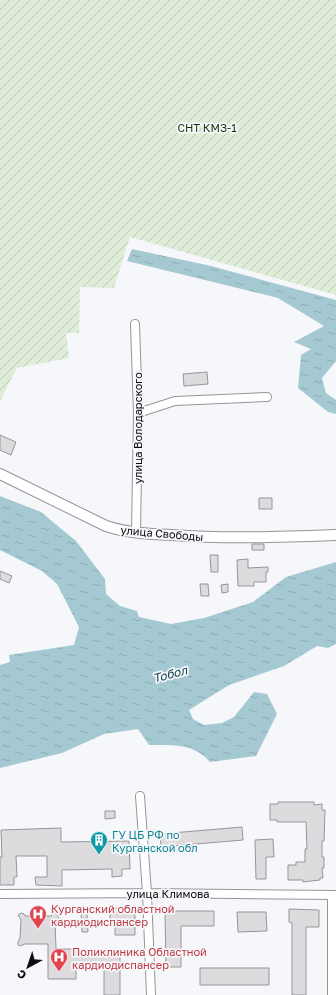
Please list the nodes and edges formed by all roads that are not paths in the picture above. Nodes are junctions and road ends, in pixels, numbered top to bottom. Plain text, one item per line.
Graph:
1 (135, 324) dead end
2 (267, 397) dead end
3 (138, 413) junction
4 (0, 474) edge
5 (136, 533) junction
6 (336, 535) edge
7 (140, 796) dead end
8 (147, 893) junction
9 (0, 894) edge
10 (334, 895) edge
11 (151, 995) edge
12 (332, 995) edge

1 - 3 street, улица Володарского
2 - 3 street
3 - 5 street, улица Володарского
4 - 5 street, улица Свободы
5 - 6 street, улица Свободы
7 - 8 street
8 - 9 street, улица Климова
8 - 10 street, улица Климова
8 - 11 street
10 - 12 street

